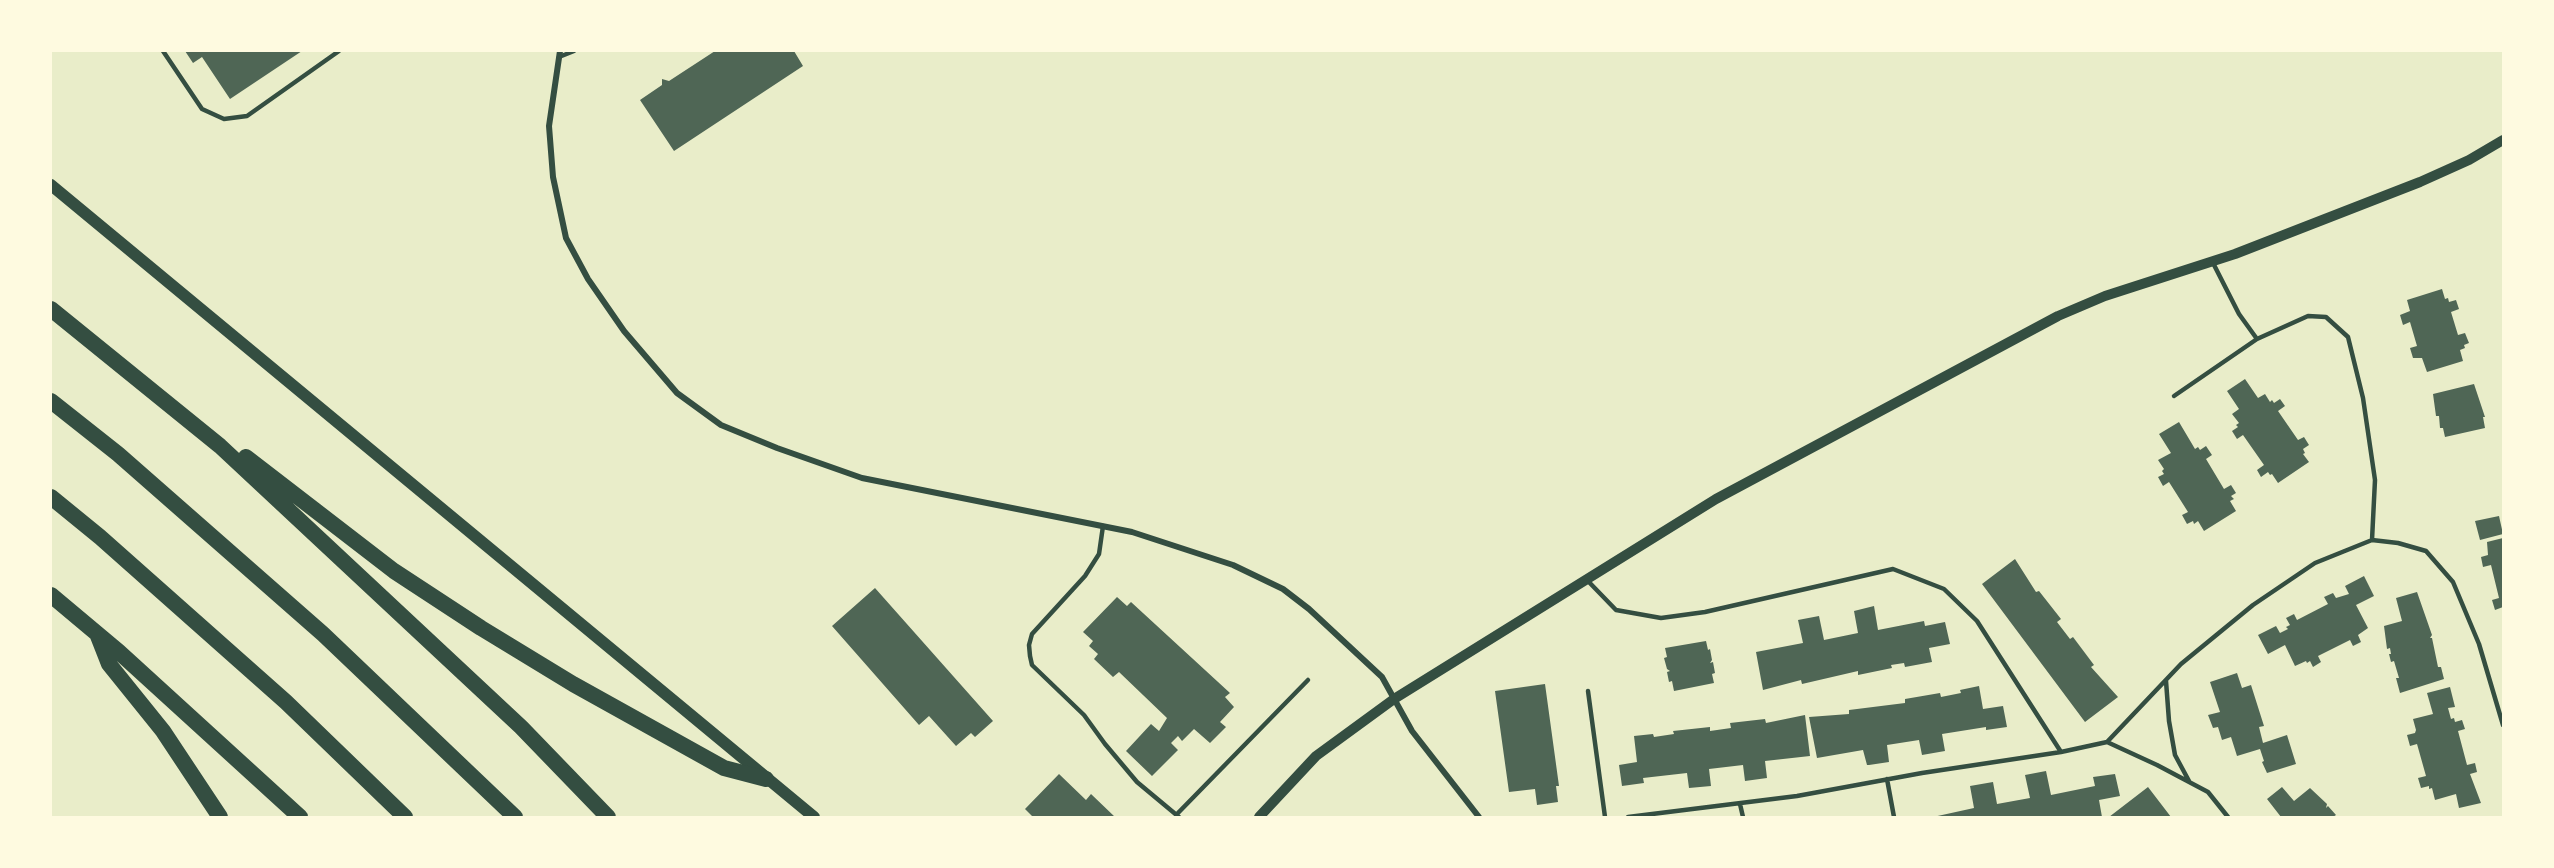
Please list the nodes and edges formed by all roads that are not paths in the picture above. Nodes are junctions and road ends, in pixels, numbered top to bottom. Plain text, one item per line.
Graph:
1 (163, 51) edge
2 (339, 51) edge
3 (574, 51) edge
4 (560, 54) edge
5 (2503, 140) edge
6 (51, 185) edge
7 (2212, 261) junction
8 (51, 309) edge
9 (2257, 339) junction
10 (2174, 396) dead end
11 (51, 401) edge
12 (220, 446) junction
13 (51, 498) edge
14 (1103, 526) junction
15 (2372, 540) junction
16 (1586, 578) junction
17 (51, 595) edge
18 (98, 635) junction
19 (1308, 680) dead end
20 (2166, 681) junction
21 (1588, 691) dead end
22 (1394, 699) junction
23 (2503, 725) edge
24 (2107, 742) junction
25 (2061, 752) junction
26 (765, 779) junction
27 (1887, 779) junction
28 (2190, 782) junction
29 (1740, 804) junction
30 (1178, 816) edge
31 (220, 817) edge
32 (300, 817) edge
33 (405, 817) edge
34 (515, 817) edge
35 (608, 817) edge
36 (814, 817) edge
37 (1259, 817) edge
38 (1479, 817) edge
39 (1605, 817) edge
40 (1628, 817) edge
41 (1743, 817) edge
42 (1894, 817) edge
43 (2228, 817) edge

1 - 2 lane
3 - 4 lane
4 - 14 street
5 - 7 street
6 - 26 main road
7 - 9 lane
7 - 16 street
8 - 12 highway
9 - 10 lane
9 - 15 lane
11 - 34 highway
12 - 26 highway
12 - 35 highway
13 - 33 highway
14 - 22 street
14 - 30 lane
15 - 20 lane
15 - 23 lane
16 - 22 street
16 - 25 lane
17 - 18 highway
18 - 31 highway
18 - 32 highway
19 - 30 lane
20 - 24 lane
20 - 28 lane
21 - 39 lane
22 - 37 street
22 - 38 street
24 - 25 lane
24 - 28 lane
25 - 27 lane
26 - 36 main road
27 - 29 lane
27 - 42 lane
28 - 43 lane
29 - 40 lane
29 - 41 lane

